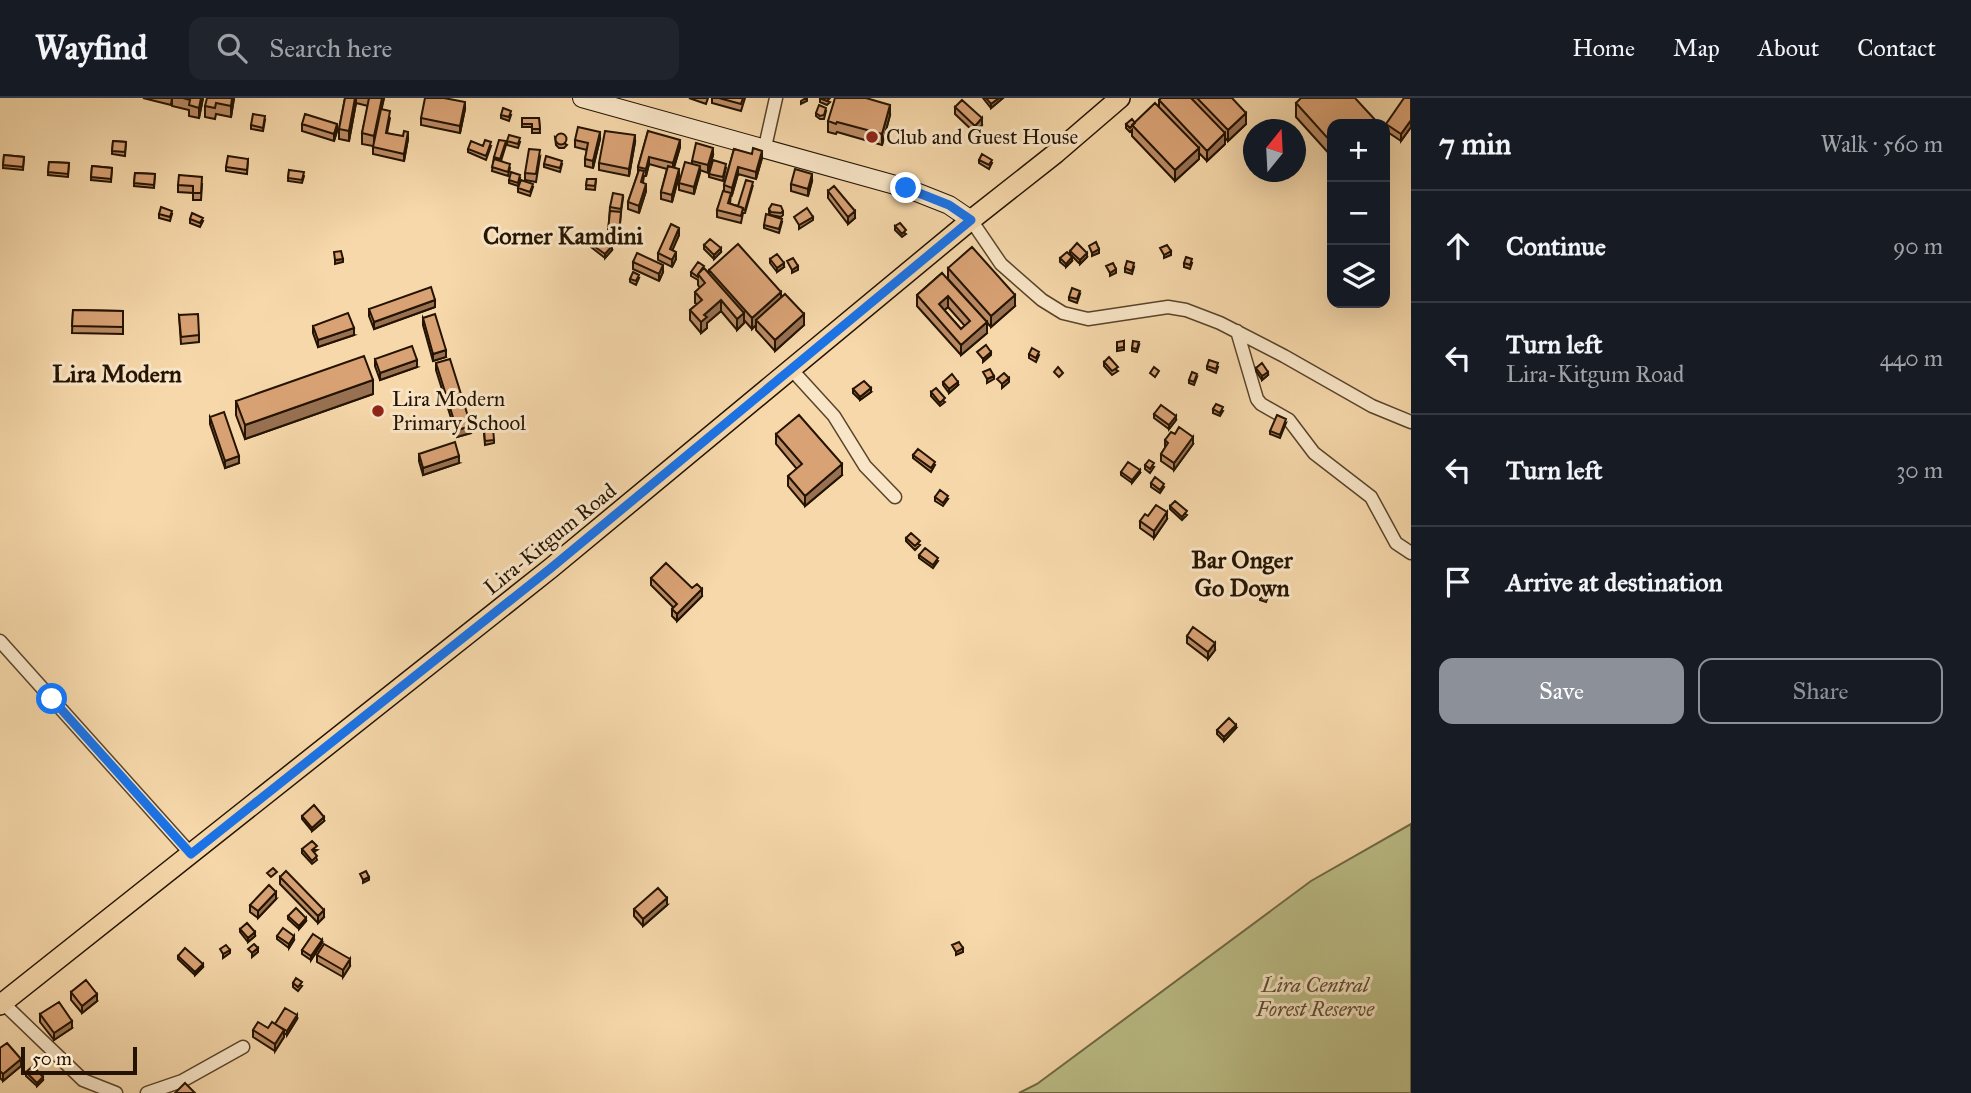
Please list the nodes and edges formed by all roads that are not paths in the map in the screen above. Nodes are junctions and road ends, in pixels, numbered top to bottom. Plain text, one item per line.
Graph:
1 (582, 98) edge
2 (776, 98) edge
3 (1120, 98) edge
4 (765, 147) junction
5 (971, 220) junction
6 (1237, 331) junction
7 (792, 370) junction
8 (1411, 422) edge
9 (895, 497) dead end
10 (1411, 553) edge
11 (0, 641) edge
12 (191, 854) junction
13 (2, 1004) edge
14 (243, 1047) dead end
15 (116, 1093) edge
16 (147, 1093) edge

1 - 4 street
2 - 4 street
3 - 5 main road, Lira-Kitgum Road
4 - 5 street
5 - 6 street
5 - 7 main road, Lira-Kitgum Road
6 - 8 street
6 - 10 street
7 - 9 street
7 - 12 main road, Lira-Kitgum Road
11 - 12 street
12 - 13 main road, Lira-Kitgum Road
13 - 15 street
14 - 16 street

